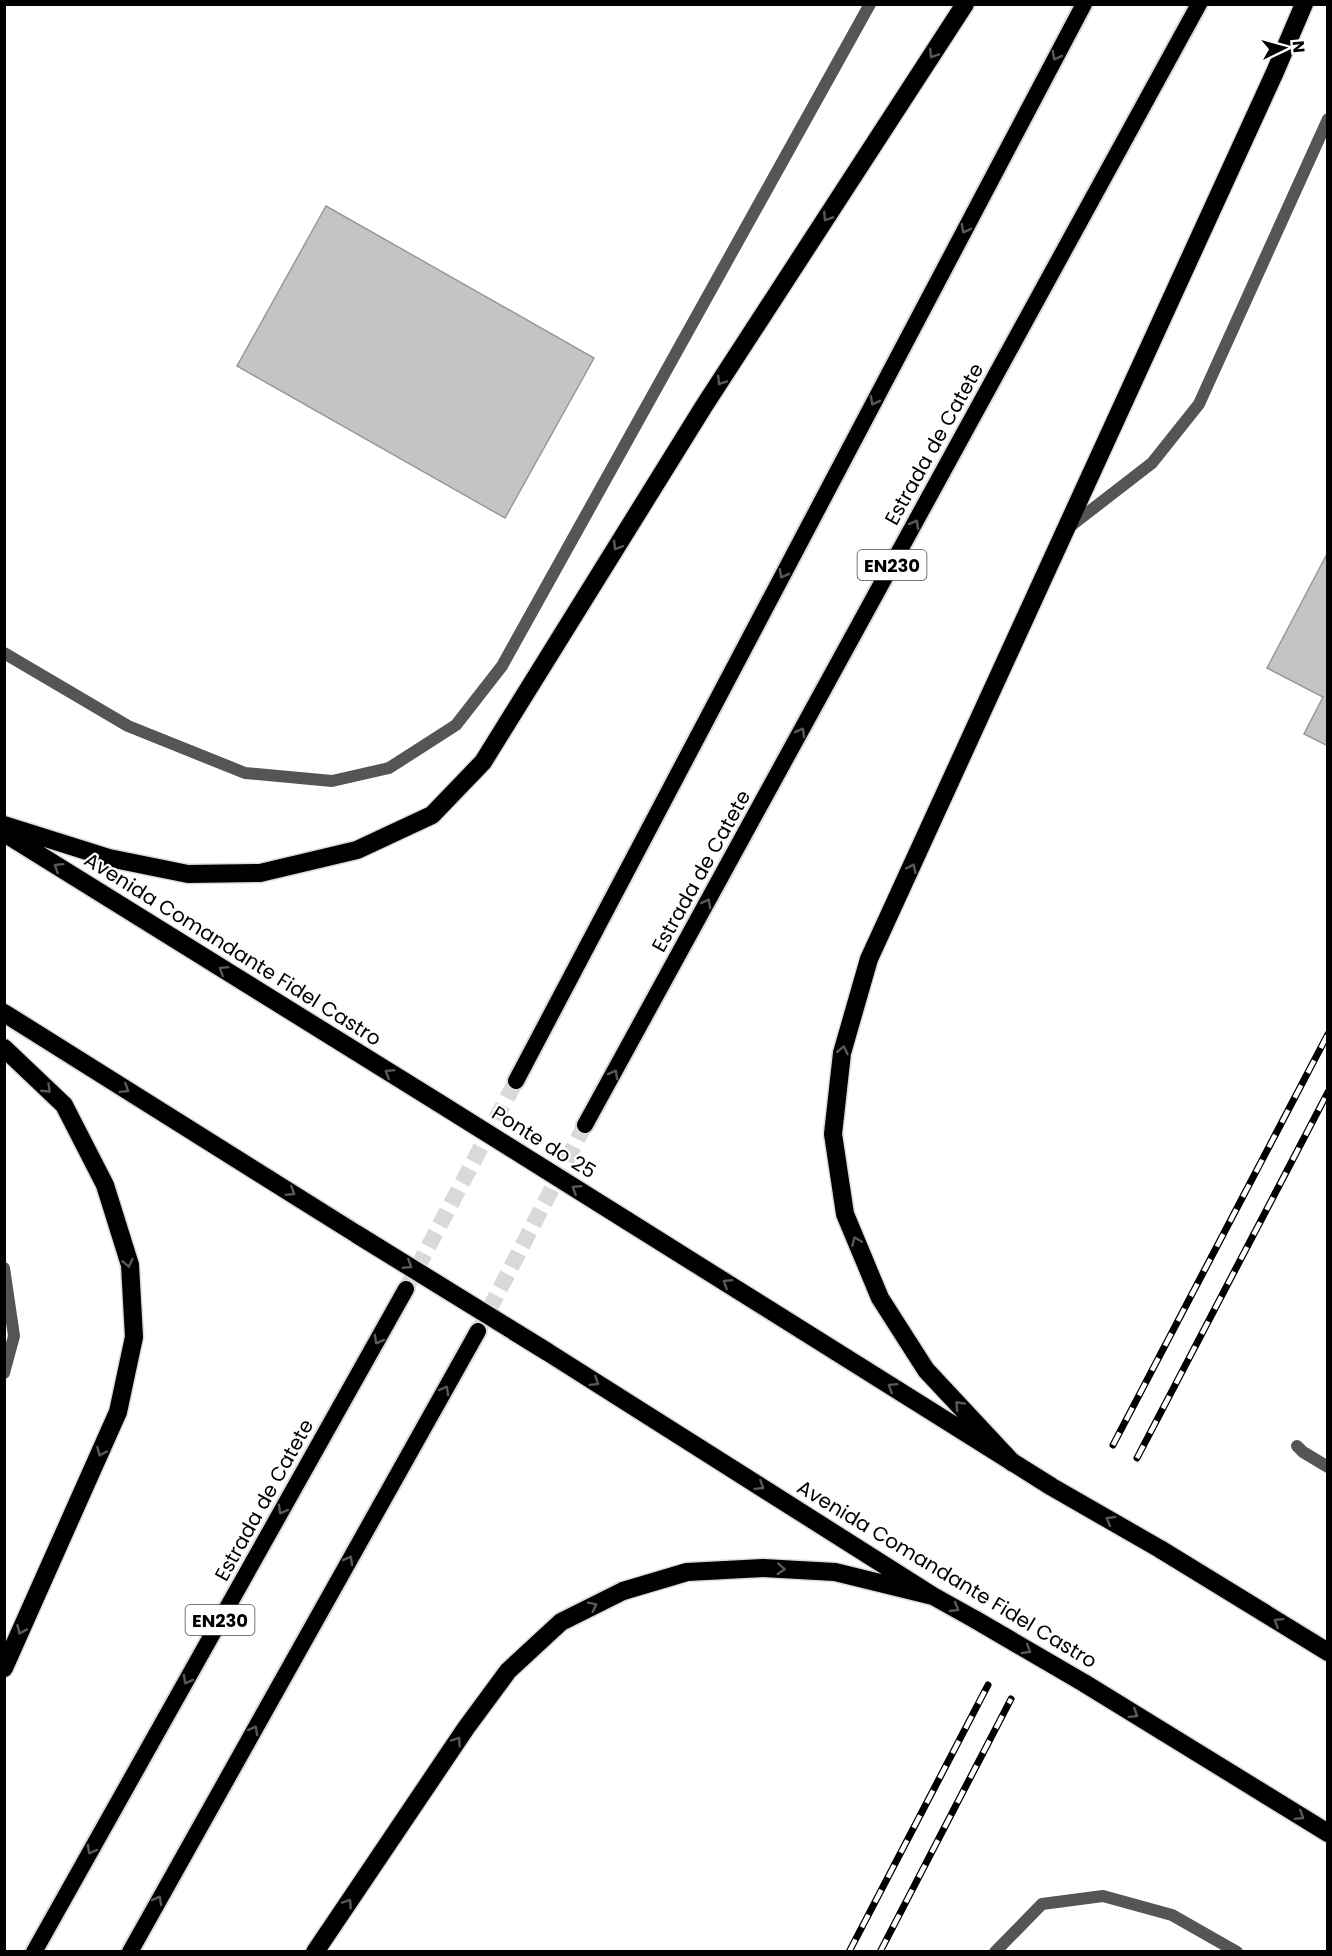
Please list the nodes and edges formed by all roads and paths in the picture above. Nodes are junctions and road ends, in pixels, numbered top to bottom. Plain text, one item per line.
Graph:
1 (870, 4) edge
2 (965, 4) edge
3 (1084, 4) edge
4 (1199, 4) edge
5 (1304, 4) edge
6 (1328, 119) edge
7 (1067, 529) junction
8 (4, 653) edge
9 (4, 825) edge
10 (4, 833) edge
11 (4, 1013) edge
12 (4, 1048) edge
13 (516, 1081) tunnel mouth
14 (439, 1103) joint
15 (585, 1125) tunnel mouth
16 (4, 1268) edge
17 (406, 1289) tunnel mouth
18 (478, 1331) tunnel mouth
19 (4, 1373) edge
20 (1298, 1446) dead end
21 (1013, 1463) junction
22 (1328, 1467) edge
23 (933, 1596) junction
24 (1328, 1652) edge
25 (4, 1668) edge
26 (1328, 1833) edge
27 (34, 1952) edge
28 (130, 1952) edge
29 (315, 1952) edge
30 (995, 1952) edge
31 (1237, 1952) edge

1 - 8 street
2 -> 9 highway
3 -> 13 highway
15 -> 4 highway, Estrada de Catete / EN230
5 - 7 highway
6 - 7 street
21 -> 7 highway
14 -> 10 highway, Avenida Comandante Fidel Castro
11 -> 23 highway, Avenida Comandante Fidel Castro, bridge
12 -> 25 highway
21 -> 14 highway, Ponte do 25, bridge
16 - 19 street
17 -> 27 highway, Estrada de Catete / EN230
28 -> 18 highway
20 - 22 street
24 -> 21 highway, bridge
23 -> 26 highway, Avenida Comandante Fidel Castro, bridge
29 -> 23 highway
30 - 31 street

